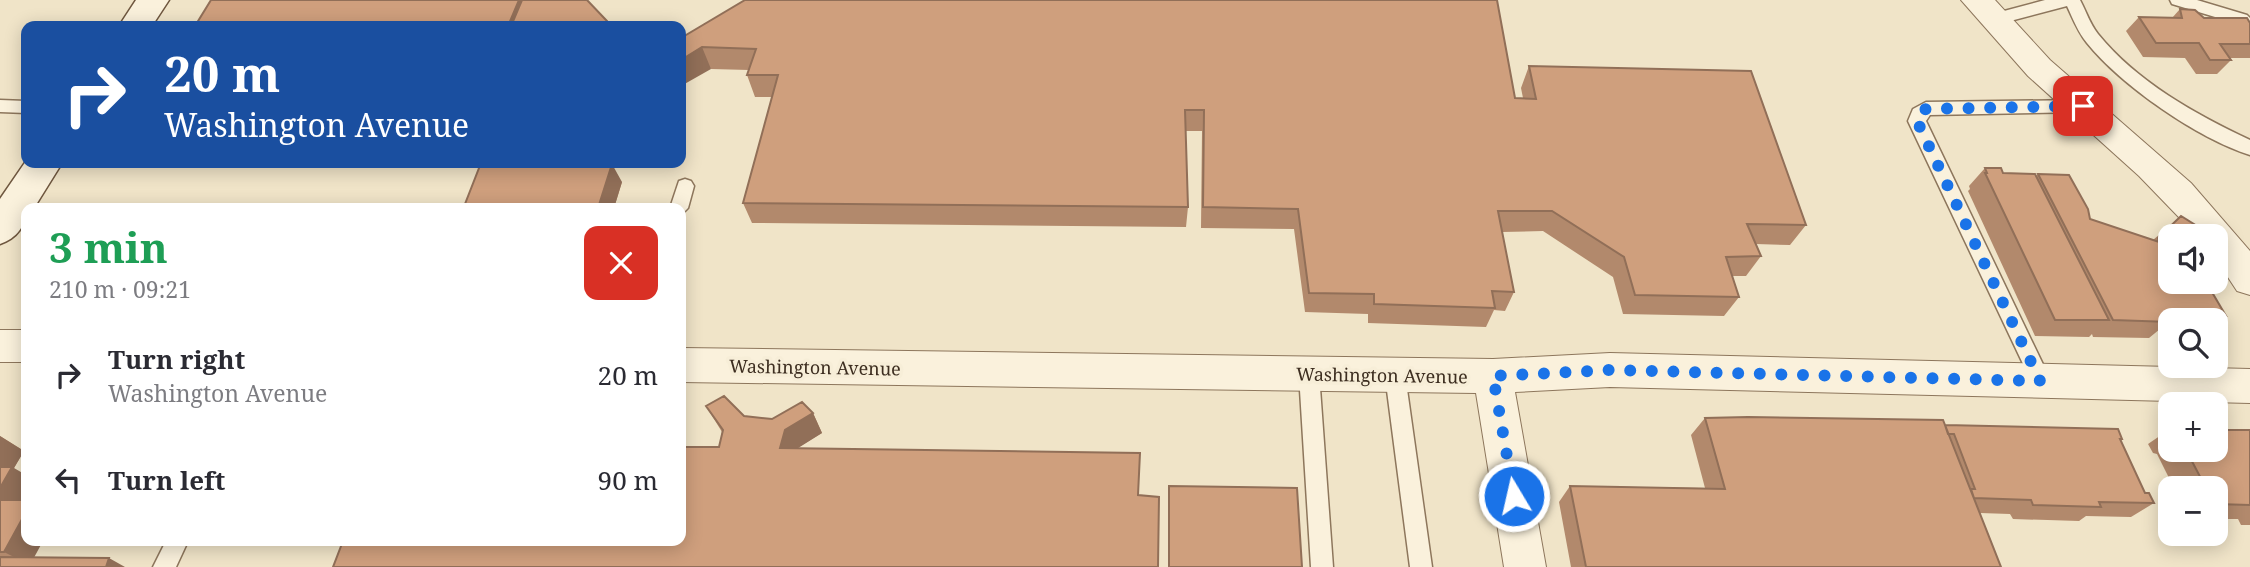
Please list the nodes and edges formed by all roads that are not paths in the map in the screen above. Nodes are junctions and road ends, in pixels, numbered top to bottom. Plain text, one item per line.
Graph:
1 (153, 0) edge
2 (2070, 0) edge
3 (2178, 0) edge
4 (1986, 9) edge
5 (138, 21) edge
6 (2250, 29) edge
7 (0, 106) edge
8 (2083, 106) junction
9 (21, 107) edge
10 (2250, 148) edge
11 (41, 168) edge
12 (685, 186) dead end
13 (680, 203) edge
14 (0, 229) edge
15 (2250, 280) edge
16 (0, 346) edge
17 (21, 346) edge
18 (686, 365) edge
19 (1309, 374) junction
20 (1395, 375) junction
21 (1493, 376) junction
22 (2040, 381) junction
23 (2250, 386) edge
24 (174, 546) edge
25 (164, 567) edge
26 (1322, 567) edge
27 (1421, 567) edge
28 (1525, 567) edge

1 - 5 main road
2 - 4 lane
2 - 10 lane
3 - 6 lane
4 - 8 street
7 - 9 lane
8 - 15 street
8 - 22 lane
11 - 14 main road
12 - 13 lane
16 - 17 street
18 - 19 street, Washington Avenue
19 - 20 street, Washington Avenue
19 - 26 lane
20 - 21 street, Washington Avenue
20 - 27 lane
21 - 22 street, Washington Avenue
21 - 28 street
22 - 23 street, Washington Avenue
24 - 25 lane

